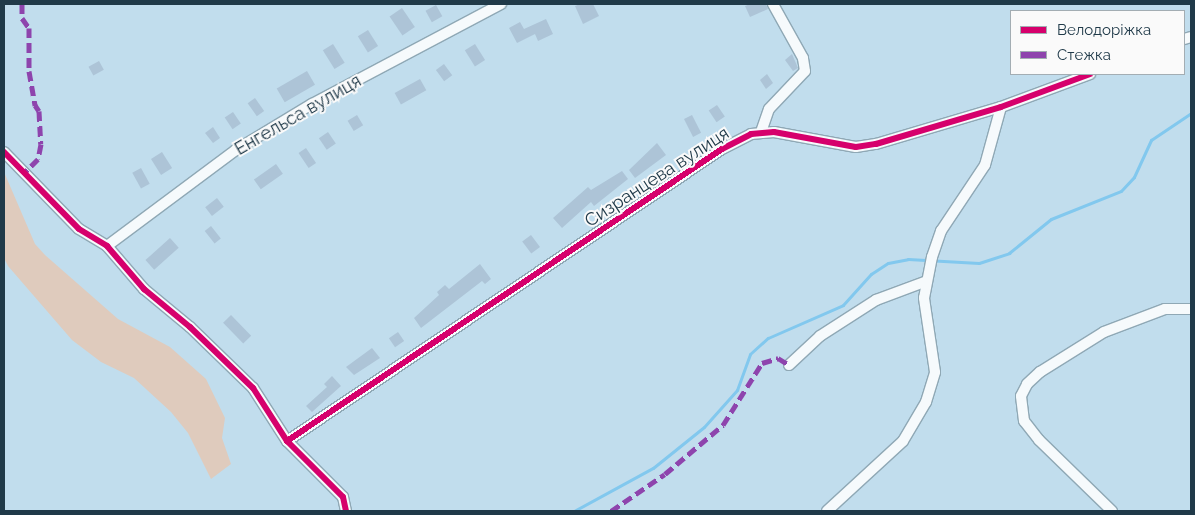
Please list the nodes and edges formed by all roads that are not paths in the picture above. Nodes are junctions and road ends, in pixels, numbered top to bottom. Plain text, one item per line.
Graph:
1 (501, 4) edge
2 (773, 4) edge
3 (1087, 75) edge
4 (1001, 107) junction
5 (761, 132) junction
6 (4, 152) edge
7 (107, 246) junction
8 (928, 281) junction
9 (1191, 309) edge
10 (789, 365) dead end
11 (287, 441) junction
12 (346, 511) edge
13 (827, 511) edge
14 (1112, 511) edge

1 - 7 street, Енгельса вулиця
2 - 5 street
3 - 4 street, Сизранцева вулиця
4 - 5 street, Сизранцева вулиця
4 - 8 street
5 - 11 street, Сизранцева вулиця
6 - 7 street
7 - 11 street
8 - 10 street
8 - 13 street
9 - 14 street
11 - 12 street

